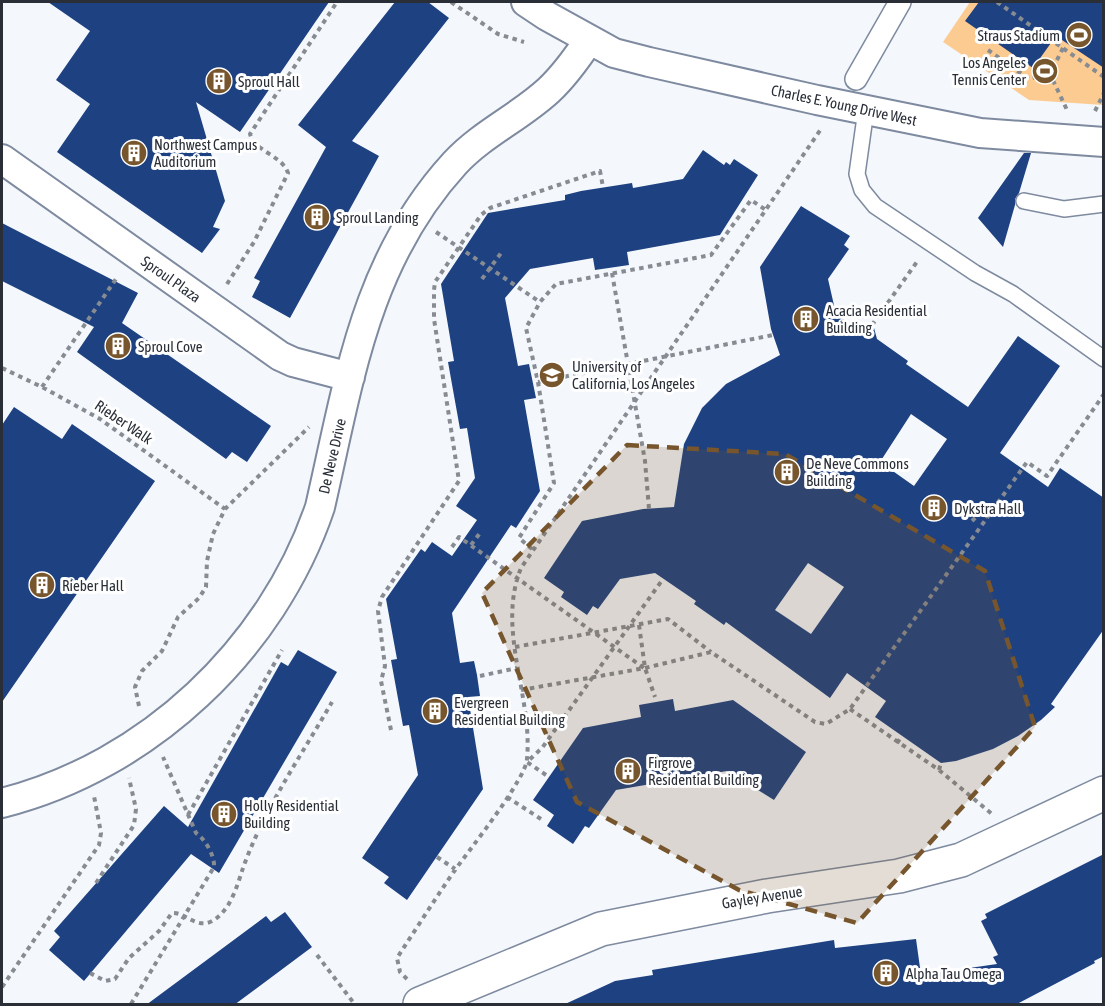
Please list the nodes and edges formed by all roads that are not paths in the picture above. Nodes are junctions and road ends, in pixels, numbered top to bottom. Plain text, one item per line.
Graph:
1 (526, 2) edge
2 (900, 2) edge
3 (589, 40) junction
4 (856, 79) dead end
5 (866, 110) junction
6 (1104, 142) edge
7 (2, 159) edge
8 (1024, 201) dead end
9 (1104, 204) edge
10 (1104, 359) edge
11 (350, 377) junction
12 (1104, 793) edge
13 (2, 803) edge
14 (416, 994) edge

1 - 3 street, Charles E. Young Drive West
2 - 4 street
3 - 5 street, Charles E. Young Drive West
3 - 11 street, De Neve Drive
5 - 6 street, Charles E. Young Drive West
5 - 10 lane
7 - 11 street, Sproul Plaza
8 - 9 lane
11 - 13 street, De Neve Drive
12 - 14 street, Gayley Avenue

